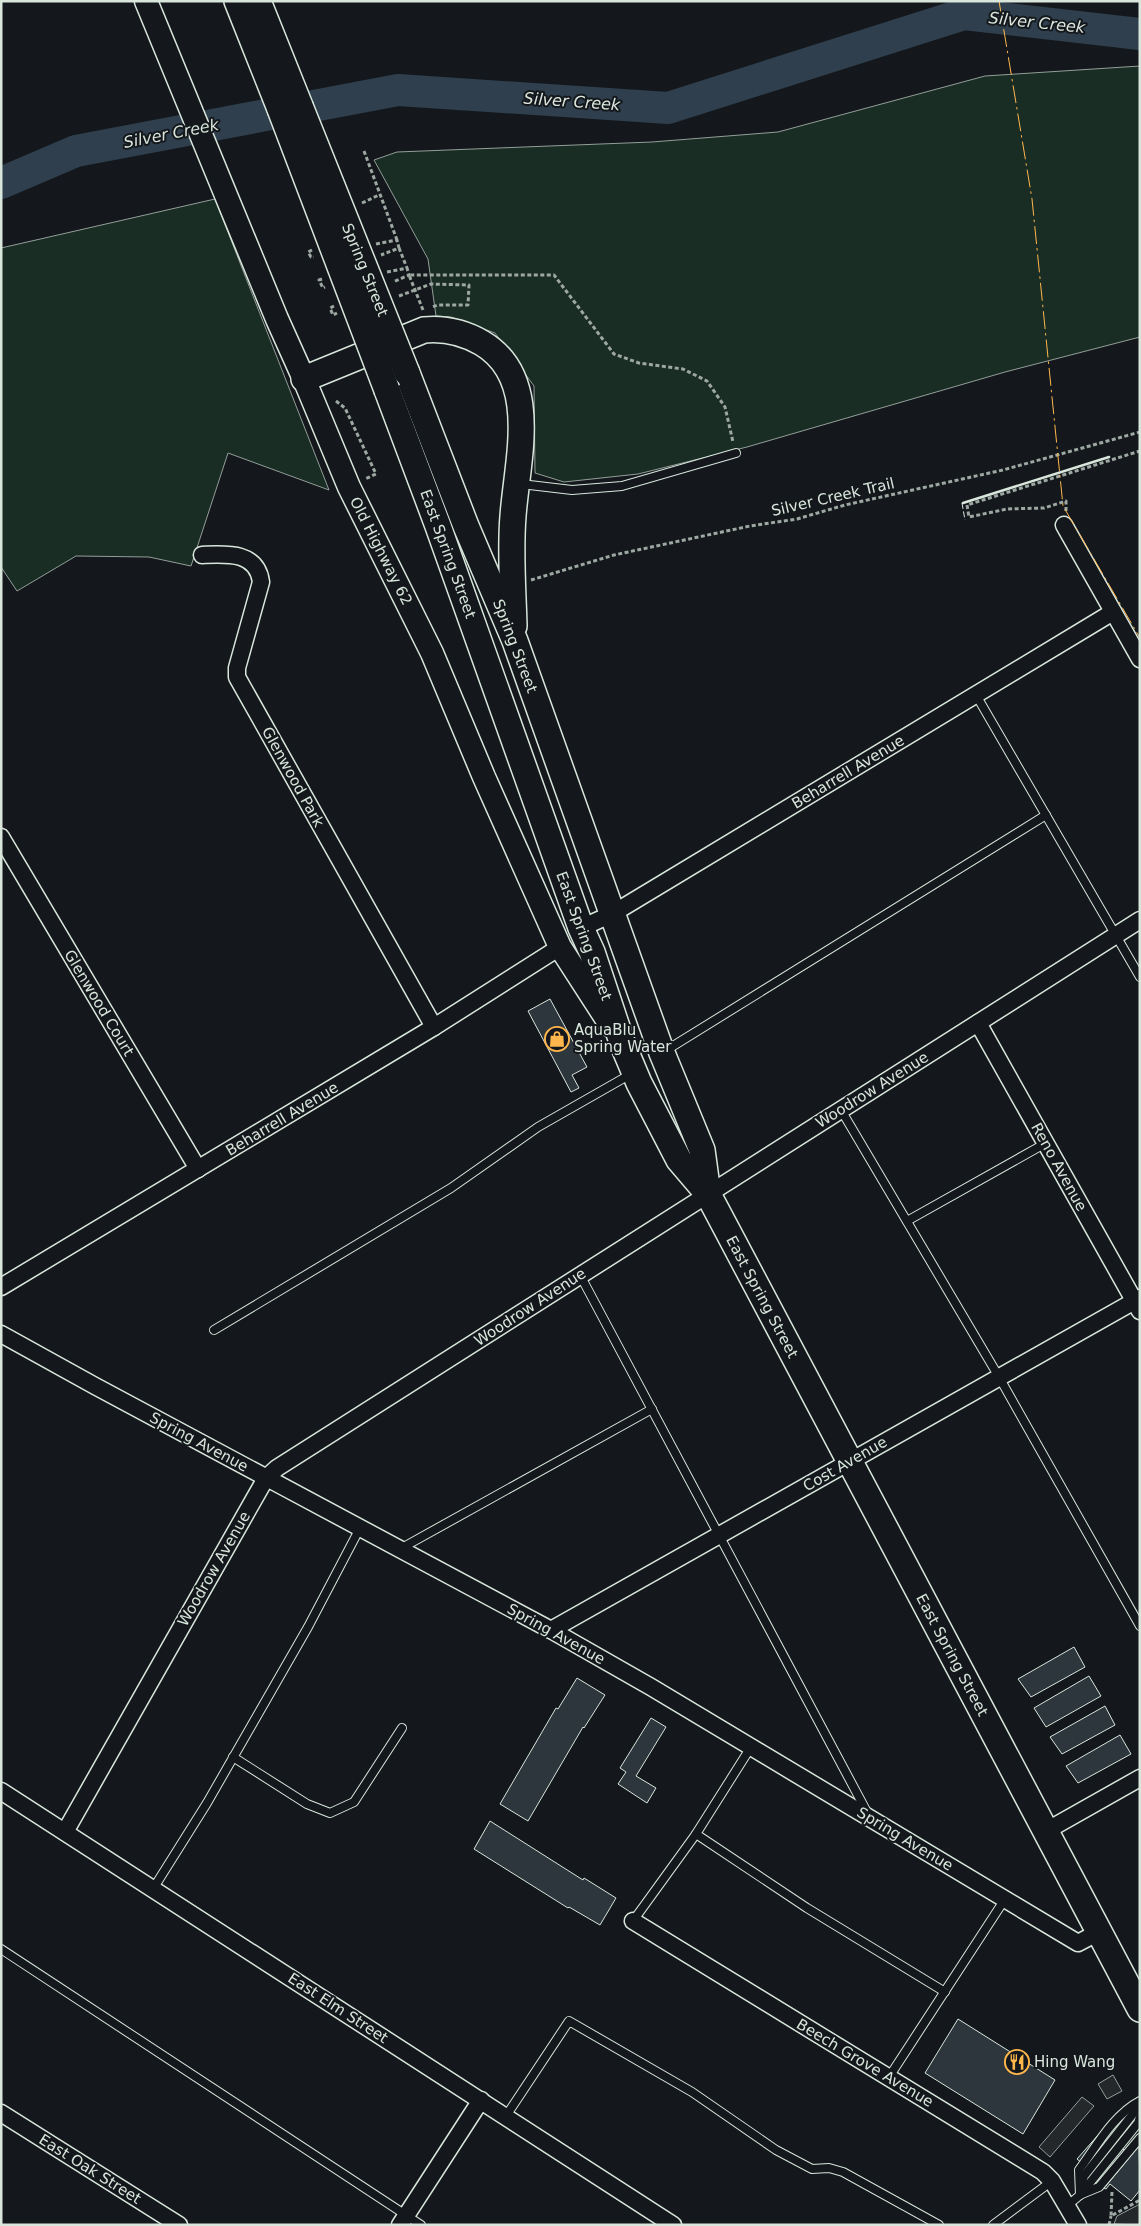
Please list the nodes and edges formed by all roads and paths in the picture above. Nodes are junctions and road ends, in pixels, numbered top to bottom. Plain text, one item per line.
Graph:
1 (146, 1) edge
2 (237, 1) edge
3 (258, 1) edge
4 (290, 107) junction
5 (364, 151) dead end
6 (397, 240) dead end
7 (399, 248) dead end
8 (407, 268) dead end
9 (423, 311) dead end
10 (304, 379) junction
11 (335, 397) dead end
12 (1140, 432) edge
13 (1140, 451) edge
14 (736, 453) joint
15 (516, 483) junction
16 (349, 487) junction
17 (1065, 519) joint
18 (202, 555) dead end
19 (531, 580) dead end
20 (1113, 612) junction
21 (515, 641) junction
22 (1140, 659) edge
23 (976, 695) junction
24 (1046, 815) junction
25 (1, 837) edge
26 (612, 914) junction
27 (1140, 920) edge
28 (581, 928) junction
29 (1116, 935) junction
30 (560, 946) junction
31 (1140, 977) edge
32 (978, 1023) junction
33 (434, 1027) junction
34 (623, 1045) junction
35 (662, 1053) junction
36 (634, 1072) junction
37 (841, 1110) junction
38 (1046, 1143) junction
39 (198, 1169) junction
40 (708, 1194) junction
41 (907, 1221) junction
42 (580, 1275) junction
43 (1, 1287) edge
44 (1138, 1303) edge
45 (214, 1330) dead end
46 (1, 1334) edge
47 (999, 1377) junction
48 (652, 1409) junction
49 (849, 1462) junction
50 (266, 1478) junction
51 (360, 1528) junction
52 (719, 1535) junction
53 (400, 1549) junction
54 (1140, 1626) edge
55 (551, 1630) junction
56 (402, 1728) dead end
57 (751, 1747) junction
58 (233, 1757) junction
59 (1140, 1778) edge
60 (1, 1792) edge
61 (870, 1819) junction
62 (1046, 1831) junction
63 (65, 1832) junction
64 (696, 1834) junction
65 (153, 1889) junction
66 (1005, 1899) junction
67 (633, 1921) joint
68 (1099, 1932) junction
69 (1, 1949) edge
70 (945, 1992) junction
71 (1140, 2009) edge
72 (889, 2078) junction
73 (481, 2100) junction
74 (1140, 2103) edge
75 (1, 2113) edge
76 (506, 2116) junction
77 (1140, 2117) edge
78 (1140, 2138) edge
79 (1052, 2181) junction
80 (1112, 2185) dead end
81 (1080, 2195) junction
82 (1140, 2200) edge
83 (1067, 2206) junction
84 (1111, 2216) junction
85 (403, 2220) edge
86 (179, 2225) edge
87 (421, 2225) edge
88 (673, 2225) edge
89 (939, 2225) edge
90 (993, 2225) edge
91 (1078, 2225) edge
92 (1109, 2225) edge

1 - 10 street, Old Highway 62
2 - 4 main road
3 - 4 main road
4 - 21 main road, Spring Street, bridge
4 - 28 main road, East Spring Street, bridge
5 - 6 path
7 - 8 path
9 - 14 path
10 - 15 main road
10 - 16 street, Old Highway 62
11 - 16 path
12 - 19 path, Silver Creek Trail
13 - 17 path
14 - 15 lane
15 - 21 main road
16 - 30 street, Old Highway 62
17 - 20 street
18 - 33 street, Glenwood Park
20 - 22 street
20 - 23 street, Beharrell Avenue
21 - 26 main road, Spring Street
23 - 24 lane
23 - 26 street, Beharrell Avenue
24 - 29 lane
24 - 35 lane
25 - 39 street, Glenwood Court
26 - 28 street, Beharrell Avenue
26 - 35 main road, Spring Street
27 - 29 street, Woodrow Avenue
28 - 34 main road, East Spring Street
29 - 31 lane
29 - 32 street, Woodrow Avenue
30 - 33 street, Beharrell Avenue
30 - 34 street, Old Highway 62
32 - 37 street, Woodrow Avenue
32 - 38 street, Reno Avenue
33 - 39 street, Beharrell Avenue
34 - 36 main road, East Spring Street
35 - 40 main road, Spring Street
36 - 40 main road, East Spring Street
36 - 45 lane
37 - 40 street, Woodrow Avenue
37 - 41 lane
38 - 41 lane
38 - 44 street, Reno Avenue
39 - 43 street, Beharrell Avenue
40 - 42 street, Woodrow Avenue
40 - 49 main road, East Spring Street
41 - 47 lane
42 - 48 lane
42 - 50 street, Woodrow Avenue
44 - 47 street, Cost Avenue
46 - 50 street, Spring Avenue
47 - 49 street, Cost Avenue
47 - 54 lane
48 - 52 lane
48 - 53 lane
49 - 52 street, Cost Avenue
49 - 62 main road, East Spring Street
50 - 51 street, Spring Avenue
50 - 63 street, Woodrow Avenue
51 - 53 street, Spring Avenue
51 - 58 lane
52 - 55 street, Cost Avenue
52 - 61 lane
53 - 55 street, Spring Avenue
55 - 57 street, Spring Avenue
56 - 58 lane
57 - 61 street, Spring Avenue
57 - 64 lane
58 - 65 lane
59 - 62 street
60 - 63 street, East Elm Street
61 - 66 street, Spring Avenue
62 - 68 main road, East Spring Street
63 - 65 street, East Elm Street
64 - 67 lane
64 - 70 lane
65 - 73 street, East Elm Street
66 - 68 street, Spring Avenue
66 - 70 lane
67 - 72 street, Beech Grove Avenue
68 - 71 main road, East Spring Street
69 - 85 lane
70 - 72 lane
72 - 79 street, Beech Grove Avenue
73 - 76 street, East Elm Street
73 - 85 street
74 - 81 lane
75 - 86 street, East Oak Street
76 - 88 street, East Elm Street
76 - 89 lane
77 - 81 lane
78 - 81 lane
79 - 83 street, Beech Grove Avenue
79 - 90 lane
80 - 84 path
81 - 83 lane
82 - 84 path
83 - 91 street, Beech Grove Avenue
84 - 92 path
85 - 87 lane

